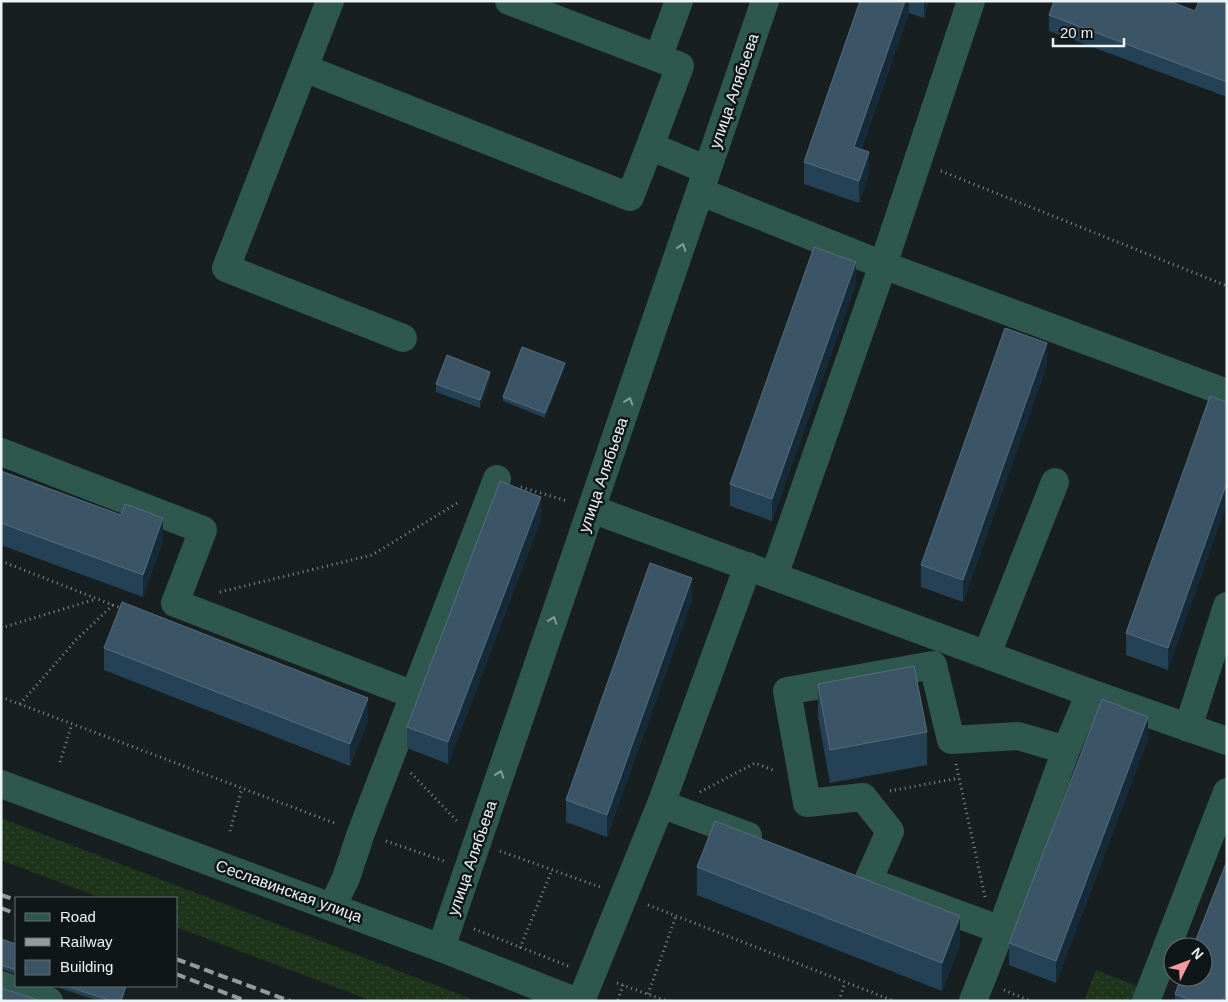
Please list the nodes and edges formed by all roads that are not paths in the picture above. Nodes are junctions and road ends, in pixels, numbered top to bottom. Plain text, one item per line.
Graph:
1 (330, 1) edge
2 (509, 1) edge
3 (679, 1) edge
4 (765, 1) edge
5 (971, 1) edge
6 (658, 58) junction
7 (304, 68) junction
8 (650, 146) junction
9 (704, 181) junction
10 (883, 265) junction
11 (403, 338) dead end
12 (1227, 393) edge
13 (1, 452) edge
14 (497, 479) road end
15 (1055, 482) dead end
16 (592, 510) junction
17 (748, 566) junction
18 (774, 576) junction
19 (1227, 606) edge
20 (987, 654) junction
21 (1090, 693) junction
22 (414, 694) junction
23 (1188, 728) junction
24 (1227, 741) edge
25 (1066, 750) junction
26 (1, 784) edge
27 (1227, 792) edge
28 (666, 806) junction
29 (769, 844) edge
30 (841, 871) edge
31 (868, 881) junction
32 (332, 907) junction
33 (996, 929) junction
34 (440, 948) junction
35 (1, 984) edge
36 (49, 1001) edge
37 (575, 1001) edge
38 (581, 1001) edge
39 (973, 1001) edge
40 (1146, 1001) edge

1 - 7 street
2 - 6 street
3 - 6 street
4 - 9 street, улица Алябьева
5 - 10 street
6 - 8 street
7 - 8 street
7 - 11 street
8 - 9 street
9 - 10 street
16 -> 9 street, улица Алябьева
10 - 12 street
10 - 18 street
13 - 22 street
14 - 22 street
15 - 20 street
16 - 17 street
34 -> 16 street, улица Алябьева
17 - 18 street
17 - 28 street
18 - 20 street
19 - 23 street
20 - 21 street
21 - 23 street
21 - 25 street
22 - 32 street
23 - 24 street
25 - 31 street
25 - 33 street
26 - 32 street, Сеславинская улица
27 - 40 street
28 - 29 street
28 - 38 street
30 - 31 street
31 - 33 street
32 - 34 street, Сеславинская улица
33 - 39 street
34 - 37 street, Сеславинская улица
35 - 36 street

